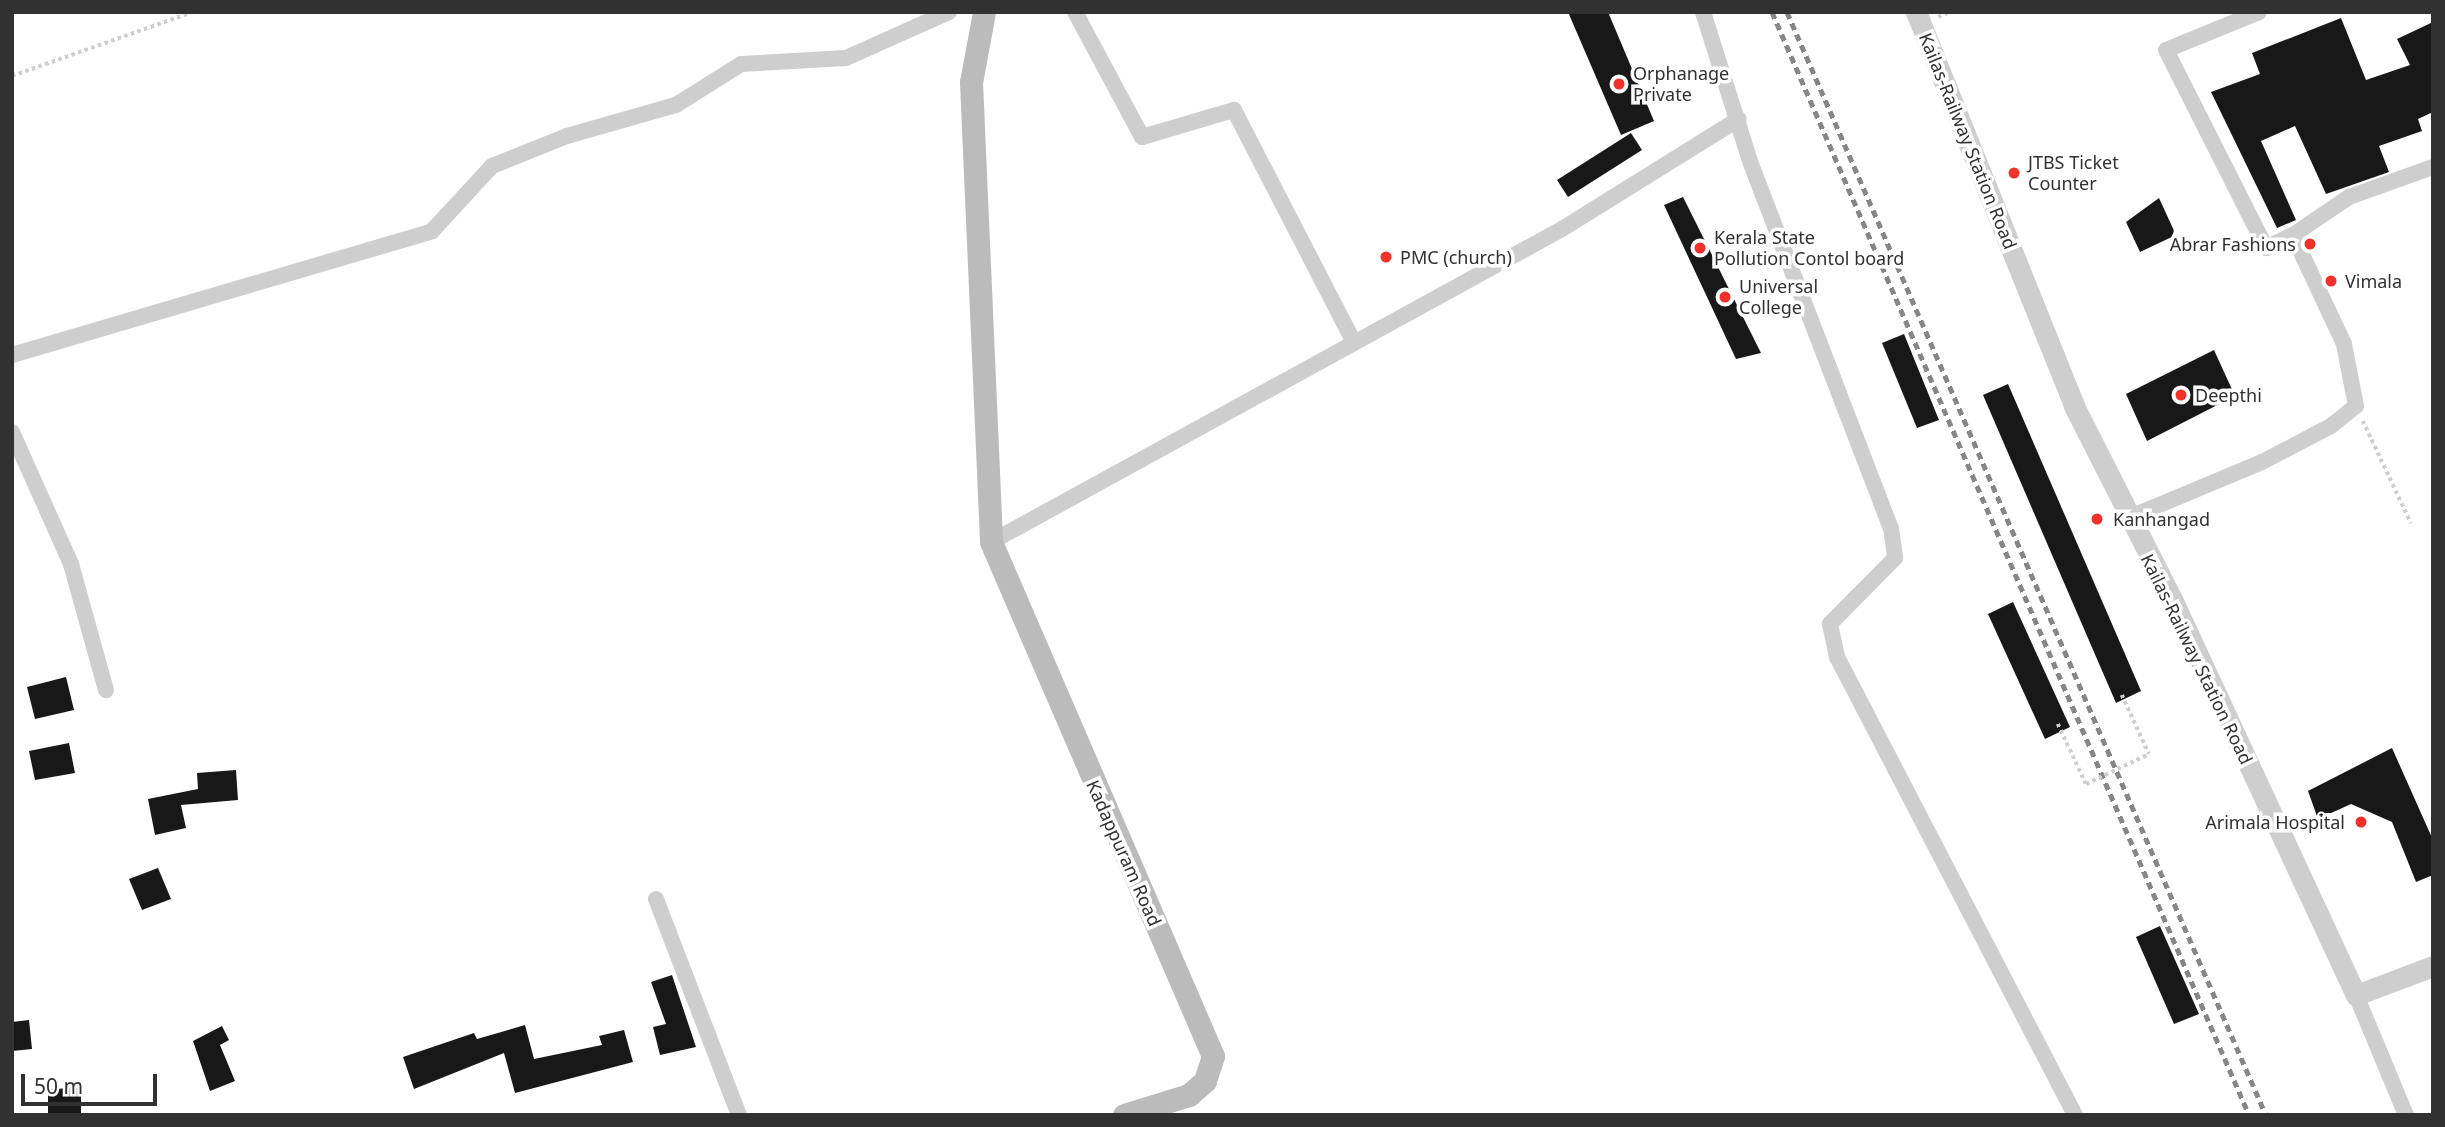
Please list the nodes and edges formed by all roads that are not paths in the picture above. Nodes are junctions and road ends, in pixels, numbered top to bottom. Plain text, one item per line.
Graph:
1 (949, 12) edge
2 (984, 12) edge
3 (1075, 12) edge
4 (1703, 12) edge
5 (1916, 12) edge
6 (2259, 12) edge
7 (1739, 119) junction
8 (2433, 167) edge
9 (2293, 235) junction
10 (1354, 342) junction
11 (12, 355) edge
12 (12, 432) edge
13 (2128, 519) junction
14 (991, 542) junction
15 (106, 690) dead end
16 (656, 899) dead end
17 (2433, 966) edge
18 (2356, 995) junction
19 (739, 1115) edge
20 (1124, 1115) edge
21 (2075, 1115) edge
22 (2406, 1115) edge

1 - 11 street
2 - 14 main road
3 - 10 street
4 - 7 street
5 - 13 street, Kailas-Railway Station Road
6 - 9 street
7 - 10 street
7 - 21 street
8 - 9 street
9 - 13 street
10 - 14 street
12 - 15 street
13 - 18 street, Kailas-Railway Station Road
14 - 20 main road, Kadappuram Road
16 - 19 street
17 - 18 street
18 - 22 street

